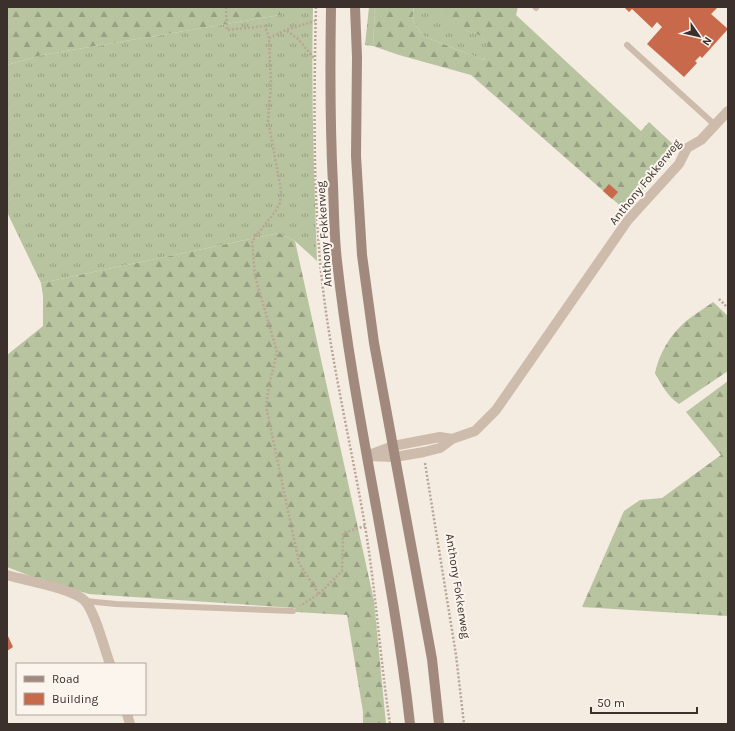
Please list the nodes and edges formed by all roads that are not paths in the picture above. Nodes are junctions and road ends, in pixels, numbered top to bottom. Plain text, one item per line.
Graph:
1 (331, 7) edge
2 (356, 7) edge
3 (627, 45) dead end
4 (728, 111) edge
5 (715, 125) junction
6 (452, 439) junction
7 (393, 446) junction
8 (367, 456) junction
9 (395, 456) junction
10 (7, 575) edge
11 (85, 601) junction
12 (292, 611) road end
13 (110, 663) edge
14 (410, 724) edge
15 (439, 724) edge

1 - 8 main road, Anthony Fokkerweg
2 - 7 main road
3 - 5 lane
4 - 5 street, Anthony Fokkerweg
5 - 6 street, Anthony Fokkerweg
6 - 7 street, Anthony Fokkerweg
6 - 9 street, Anthony Fokkerweg
7 - 8 street, Anthony Fokkerweg
7 - 9 main road
8 - 9 street, Anthony Fokkerweg
8 - 14 main road, Anthony Fokkerweg
9 - 15 main road
10 - 11 street
11 - 12 lane
11 - 13 street

